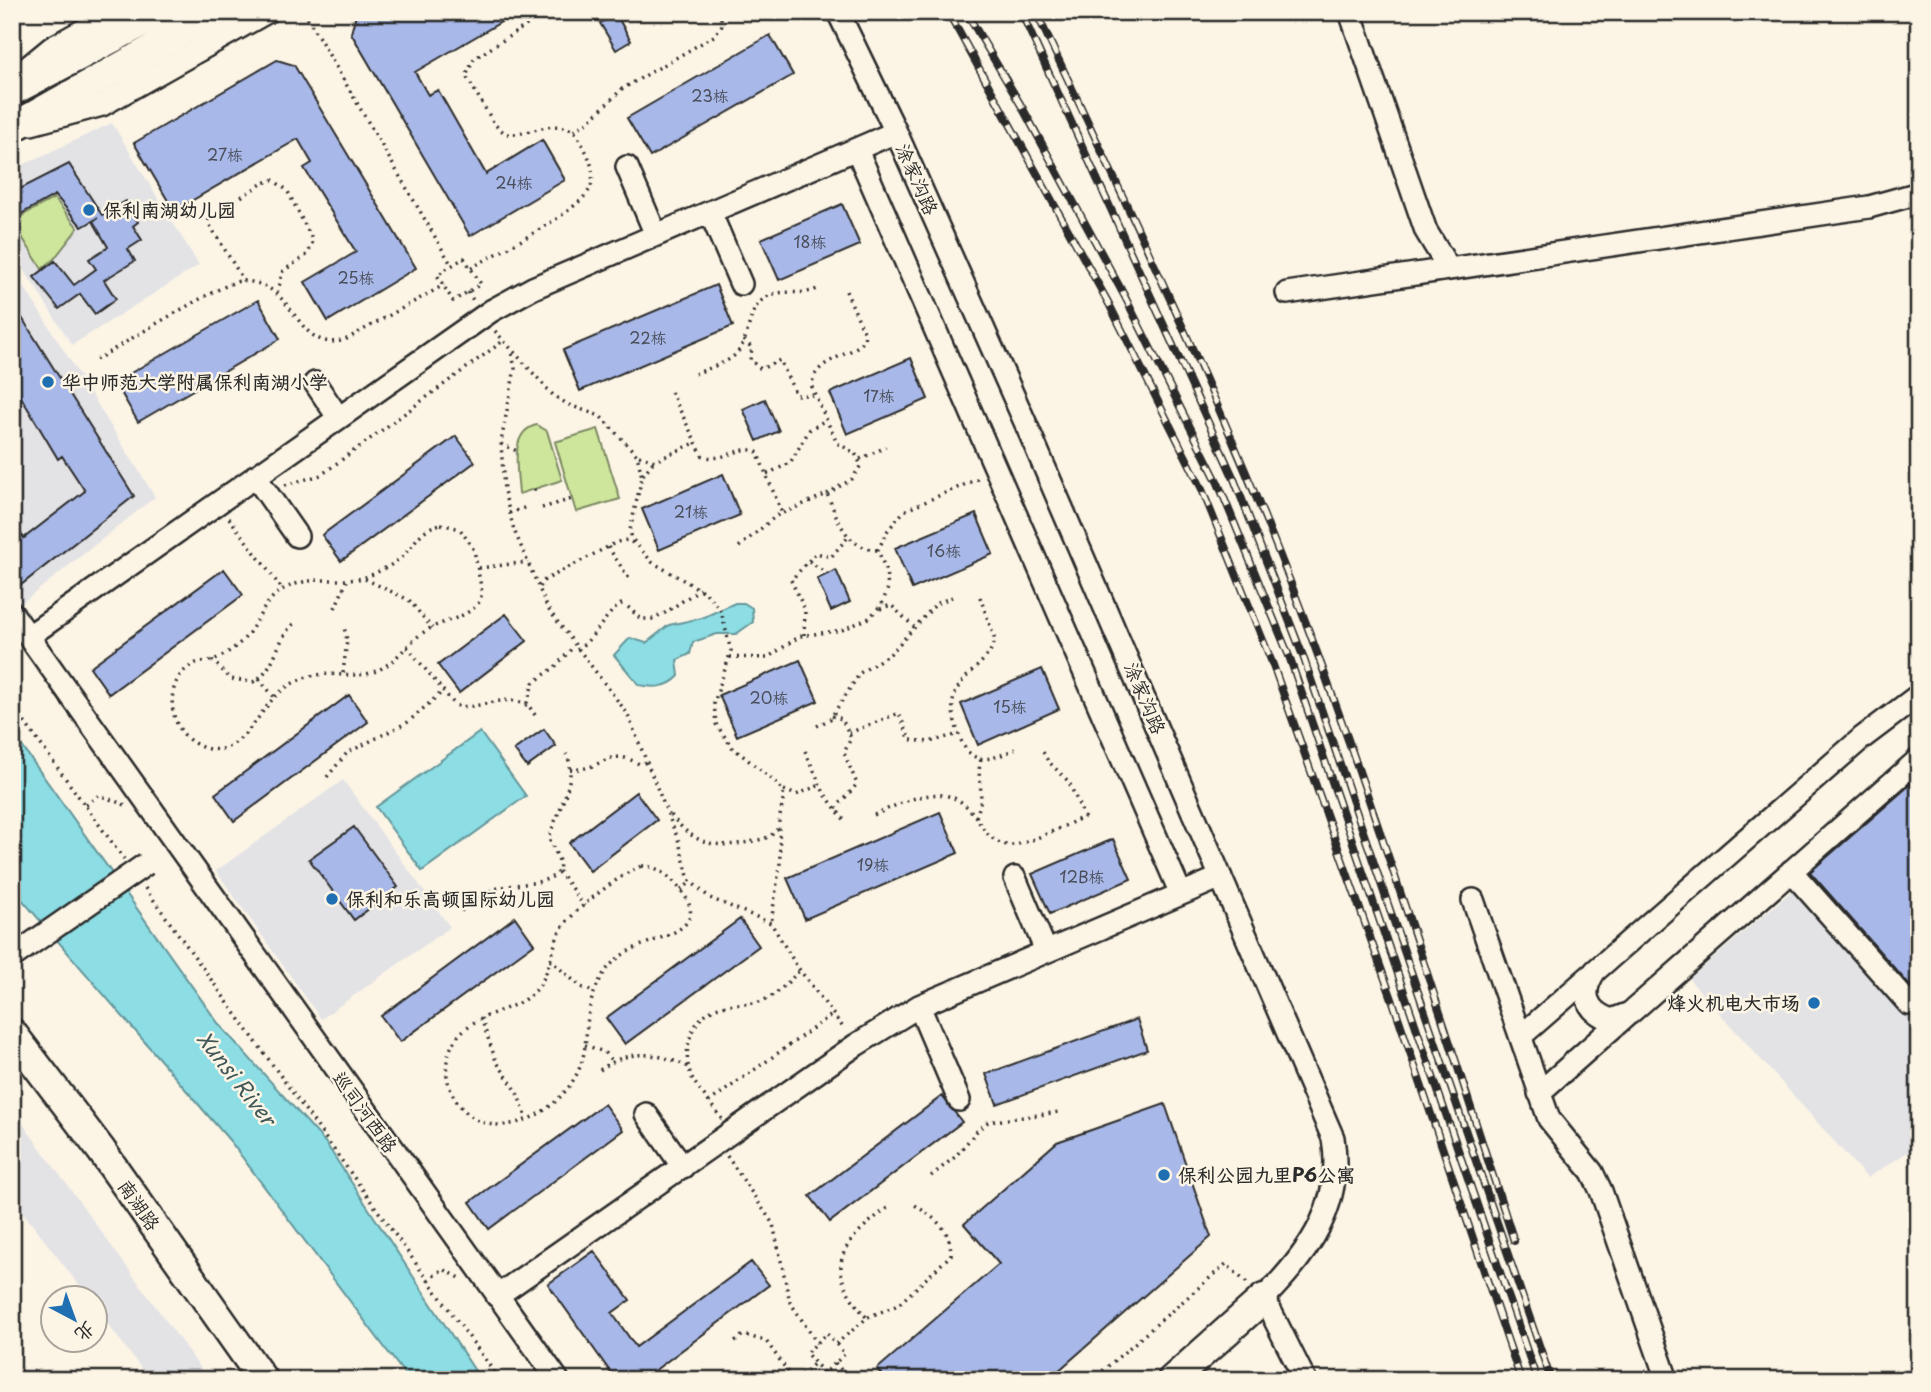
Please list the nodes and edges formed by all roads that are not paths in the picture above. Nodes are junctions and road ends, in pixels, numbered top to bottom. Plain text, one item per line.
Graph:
1 (116, 12) edge
2 (162, 12) edge
3 (218, 12) edge
4 (267, 12) edge
5 (838, 12) edge
6 (1350, 12) edge
7 (89, 67) junction
8 (15, 76) edge
9 (12, 128) edge
10 (897, 132) junction
11 (857, 150) junction
12 (628, 167) dead end
13 (1919, 193) edge
14 (710, 212) junction
15 (656, 236) junction
16 (1449, 269) junction
17 (741, 284) dead end
18 (1287, 293) dead end
19 (315, 383) dead end
20 (338, 417) junction
21 (255, 476) junction
22 (297, 536) dead end
23 (12, 613) edge
24 (29, 636) junction
25 (1919, 695) edge
26 (1919, 759) edge
27 (174, 844) junction
28 (1791, 872) junction
29 (1222, 877) junction
30 (1015, 878) dead end
31 (1181, 894) junction
32 (1473, 901) dead end
33 (1046, 951) junction
34 (12, 957) edge
35 (1595, 971) junction
36 (1919, 999) edge
37 (919, 1006) junction
38 (1630, 1013) junction
39 (12, 1032) edge
40 (1521, 1036) junction
41 (1539, 1093) junction
42 (959, 1100) dead end
43 (646, 1114) dead end
44 (682, 1167) junction
45 (497, 1296) junction
46 (1265, 1298) junction
47 (263, 1380) edge
48 (558, 1380) edge
49 (1171, 1380) edge
50 (1305, 1380) edge
51 (1667, 1380) edge

1 - 8 street
2 - 7 main road
3 - 7 main road
4 - 9 street
5 - 10 street, 涂家沟路
6 - 16 street
7 - 8 main road
7 - 9 main road
10 - 11 street
10 - 29 street, 涂家沟路
11 - 14 street
11 - 31 street
12 - 15 street
13 - 16 street
14 - 15 street
14 - 17 street
15 - 20 street
16 - 18 street
19 - 20 street
20 - 21 street
21 - 22 street
21 - 24 street
23 - 24 street, 巡司河西路
24 - 27 street, 巡司河西路
25 - 35 street
26 - 28 street
27 - 34 street, bridge
27 - 45 street, 巡司河西路
28 - 36 street
28 - 38 street
29 - 31 street
29 - 46 street, 涂家沟路
30 - 33 street
31 - 33 street
32 - 40 street
33 - 37 street
35 - 38 street
35 - 40 street
37 - 42 street
37 - 44 street
38 - 41 street
39 - 47 main road, 南湖路
40 - 41 street
41 - 51 street
43 - 44 street
44 - 45 street
45 - 48 street, 巡司河西路
46 - 49 main road
46 - 50 street

